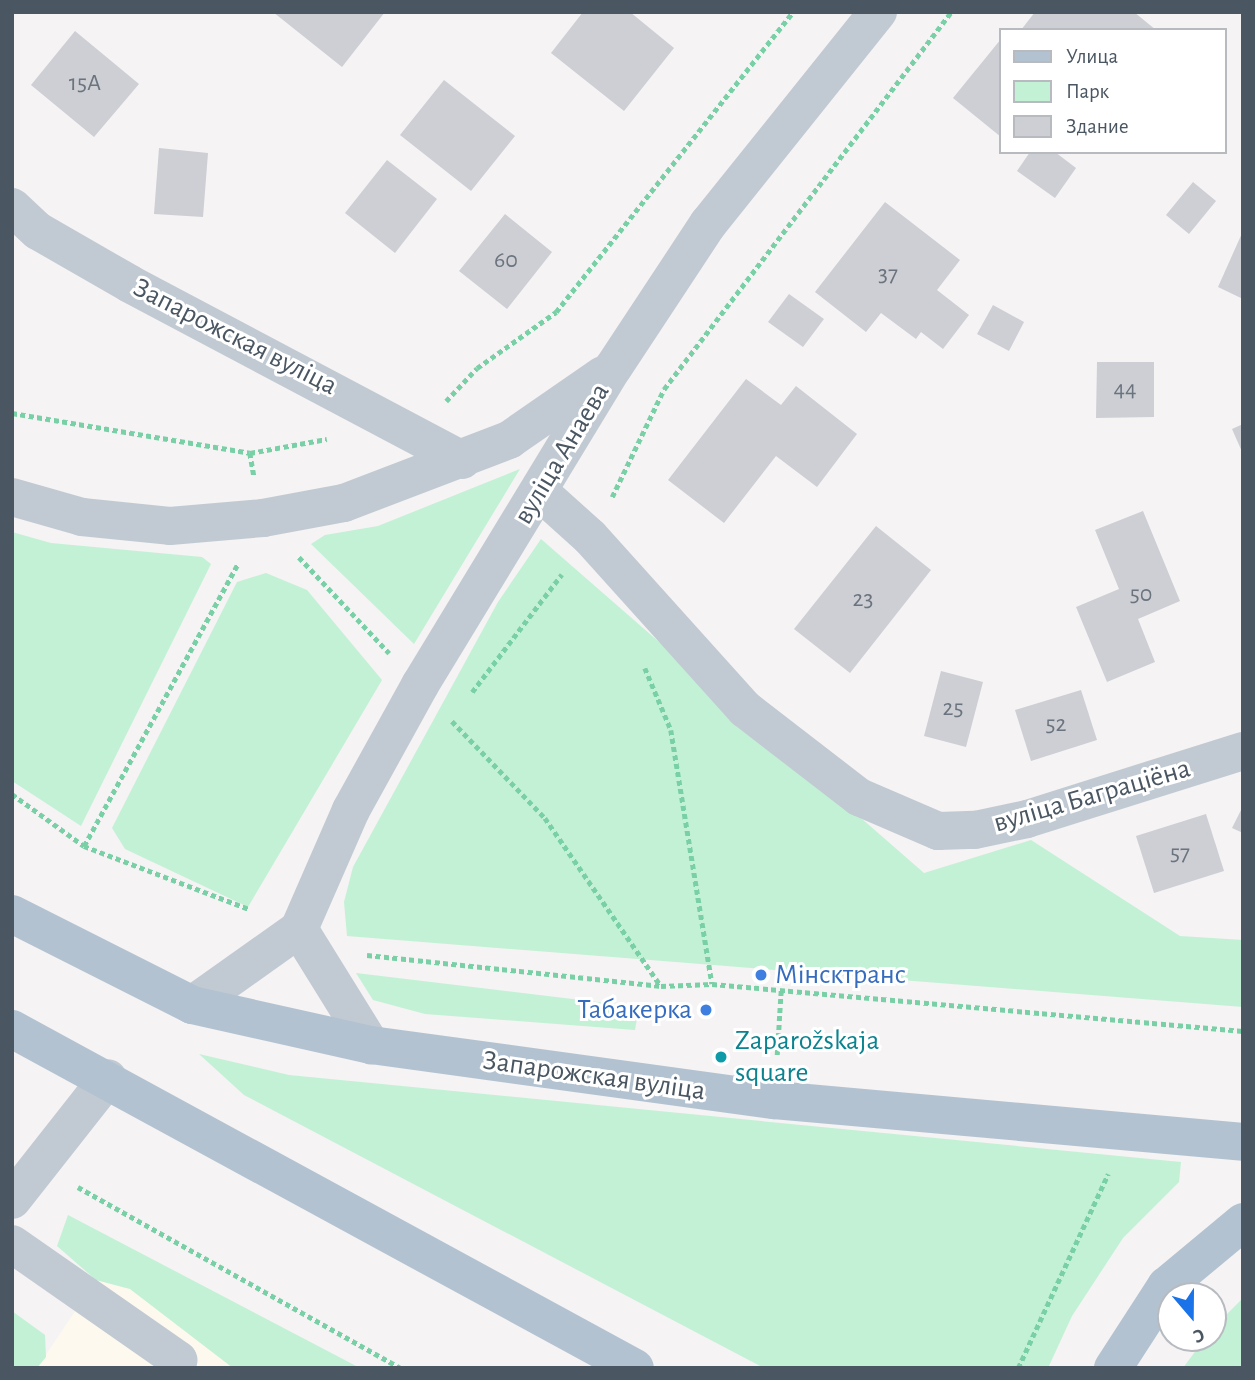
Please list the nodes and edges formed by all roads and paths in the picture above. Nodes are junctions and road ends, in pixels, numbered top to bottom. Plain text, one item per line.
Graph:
1 (793, 12) edge
2 (951, 12) edge
3 (861, 18) edge
4 (12, 206) edge
5 (613, 368) junction
6 (12, 413) edge
7 (405, 425) junction
8 (462, 460) junction
9 (540, 492) junction
10 (12, 497) edge
11 (263, 518) junction
12 (590, 537) junction
13 (639, 653) dead end
14 (467, 698) dead end
15 (459, 709) dead end
16 (451, 720) dead end
17 (1243, 751) edge
18 (12, 794) edge
19 (84, 845) junction
20 (12, 914) edge
21 (299, 929) junction
22 (361, 954) dead end
23 (712, 984) junction
24 (781, 990) junction
25 (192, 1005) junction
26 (12, 1029) edge
27 (1243, 1031) edge
28 (371, 1045) junction
29 (108, 1077) junction
30 (774, 1100) junction
31 (1243, 1142) edge
32 (1111, 1167) dead end
33 (71, 1184) dead end
34 (12, 1200) edge
35 (1243, 1222) edge
36 (12, 1244) edge
37 (180, 1365) edge
38 (400, 1368) edge
39 (635, 1368) edge
40 (1018, 1368) edge
41 (1112, 1368) edge

1 - 7 path
2 - 12 path
3 - 5 street, вуліца Анаева
4 - 7 street, Запарожская вуліца
5 - 8 street
5 - 9 street, вуліца Анаева
6 - 7 path
7 - 8 street, Запарожская вуліца
8 - 11 street
9 - 12 street
9 - 21 street, вуліца Анаева
10 - 11 street
11 - 19 path
12 - 14 path
12 - 17 street, вуліца Баграціёна
13 - 23 path
15 - 16 path
18 - 19 path
19 - 21 path
20 - 25 main road, Запарожская вуліца
21 - 25 street
21 - 28 street
22 - 23 path
23 - 24 path
24 - 27 path
24 - 30 path
25 - 28 main road, Запарожская вуліца
26 - 29 main road
28 - 30 main road, Запарожская вуліца
29 - 34 street
29 - 39 main road
30 - 31 main road, Запарожская вуліца
32 - 40 path
33 - 38 path
35 - 41 main road
36 - 37 street

